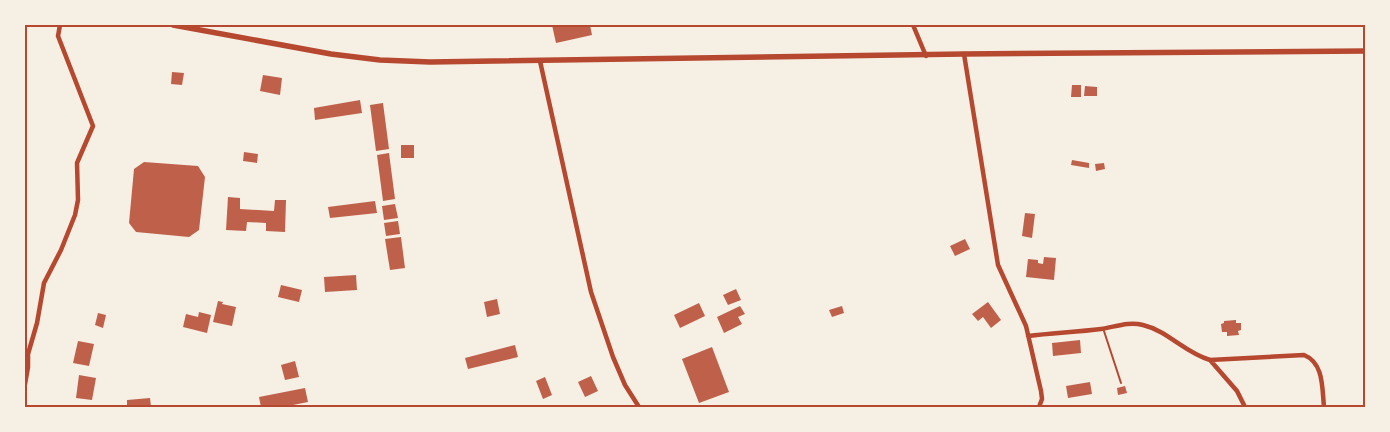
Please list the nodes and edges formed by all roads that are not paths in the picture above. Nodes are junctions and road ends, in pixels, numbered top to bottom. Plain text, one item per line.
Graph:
1 (60, 25) edge
2 (173, 25) edge
3 (913, 25) edge
4 (182, 26) edge
5 (1365, 51) edge
6 (964, 54) junction
7 (926, 56) junction
8 (540, 60) junction
9 (1103, 328) junction
10 (1028, 336) junction
11 (1210, 360) junction
12 (1120, 383) dead end
13 (25, 384) edge
14 (638, 407) edge
15 (1039, 407) edge
16 (1245, 407) edge
17 (1324, 407) edge

1 - 13 street
2 - 4 street
3 - 7 street
4 - 8 street
5 - 6 street
6 - 7 street
6 - 10 street
7 - 8 street
8 - 14 street
9 - 10 street
9 - 11 street
9 - 12 lane
10 - 15 street
11 - 16 street
11 - 17 street

